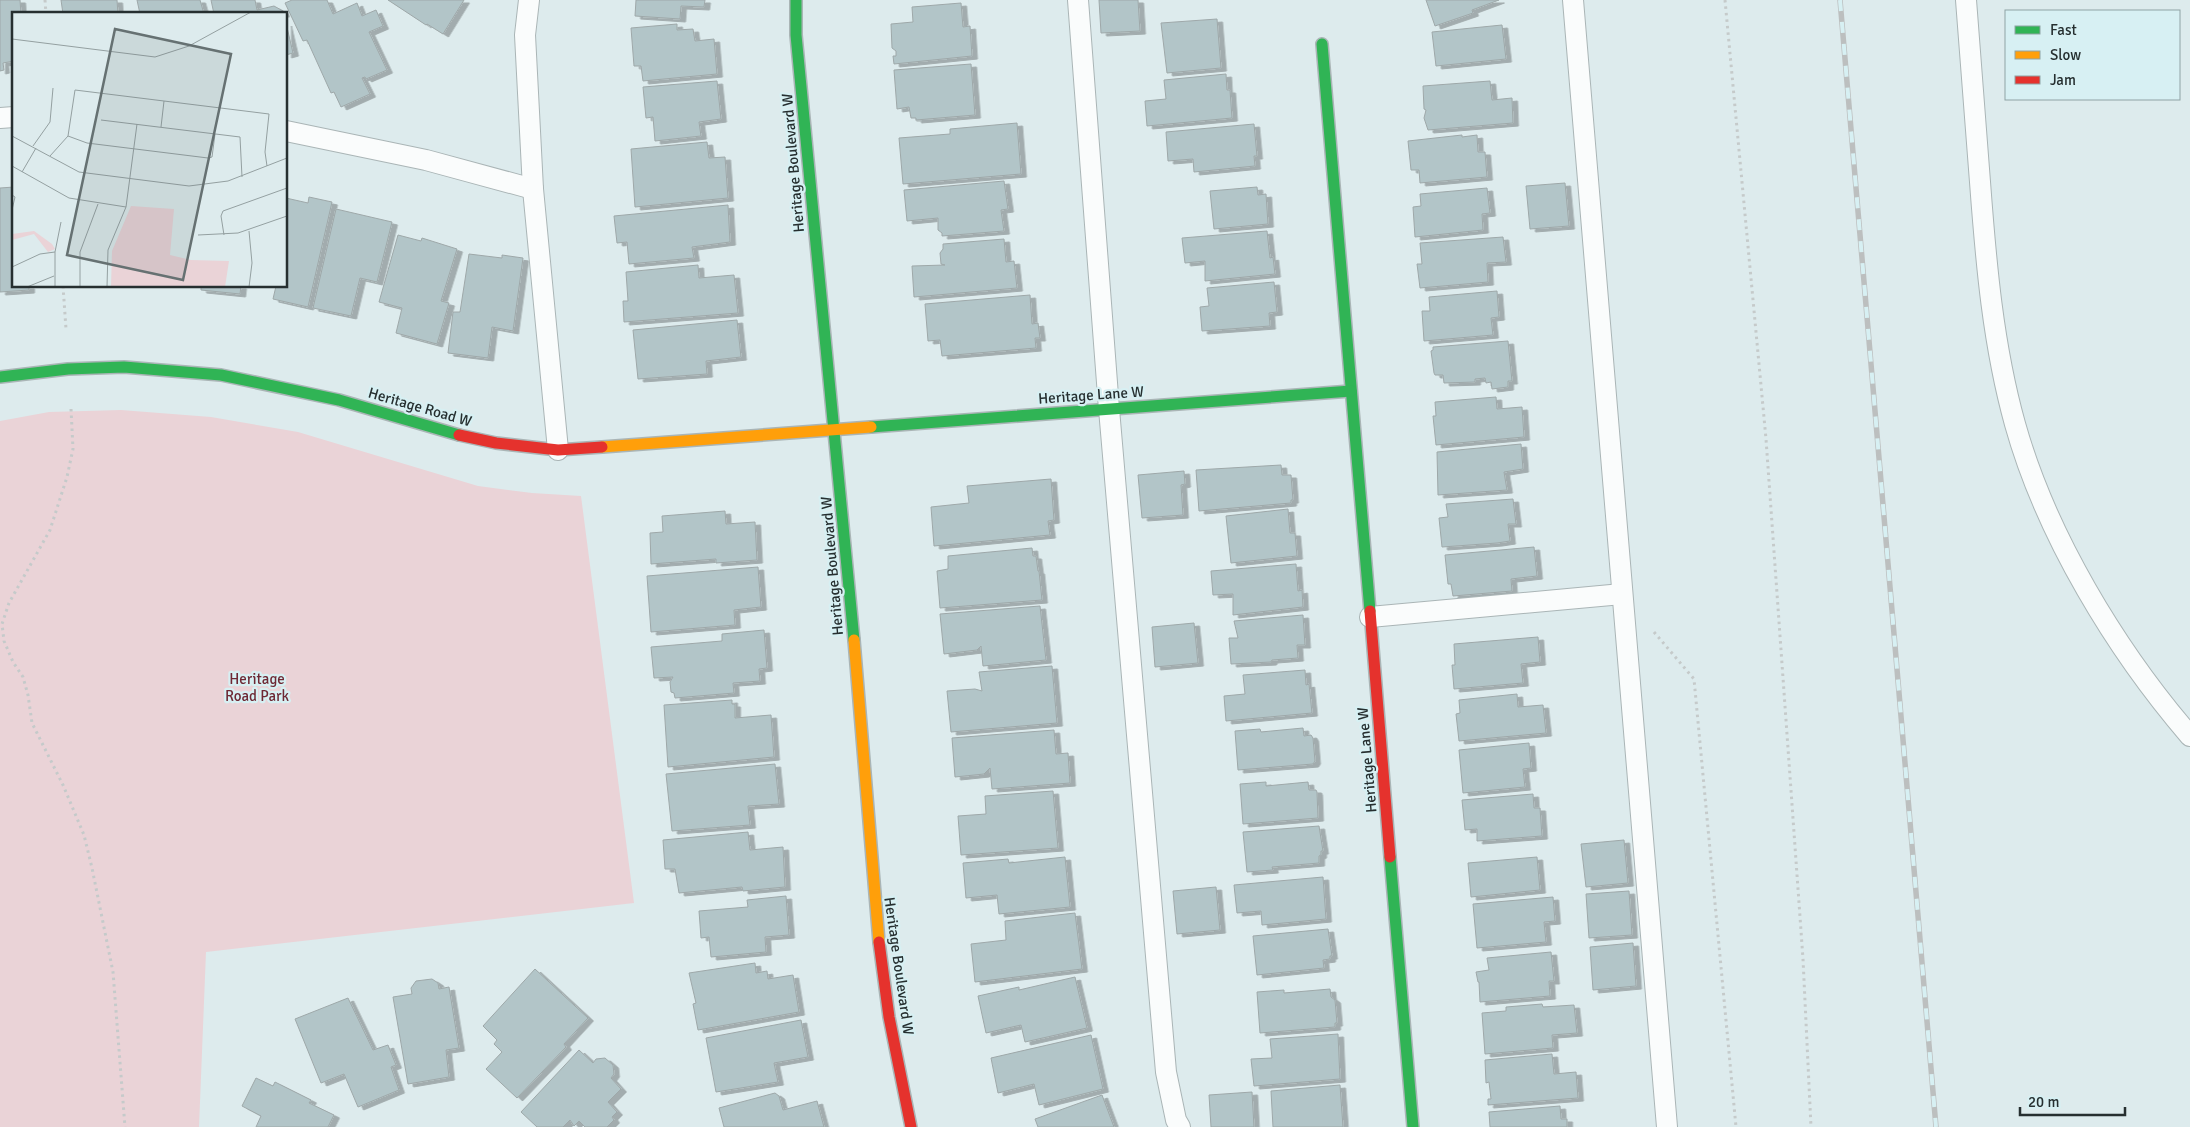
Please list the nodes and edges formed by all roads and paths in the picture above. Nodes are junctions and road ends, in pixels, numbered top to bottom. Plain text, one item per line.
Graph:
1 (529, 0) edge
2 (796, 0) edge
3 (1078, 0) edge
4 (1573, 0) edge
5 (1725, 0) edge
6 (1966, 0) edge
7 (1322, 44) dead end
8 (288, 131) edge
9 (533, 189) junction
10 (63, 288) edge
11 (66, 329) dead end
12 (0, 377) edge
13 (1351, 391) junction
14 (71, 409) dead end
15 (1109, 409) junction
16 (834, 429) junction
17 (558, 450) junction
18 (1622, 594) junction
19 (1370, 617) junction
20 (1652, 629) dead end
21 (2190, 736) edge
22 (125, 1127) edge
23 (911, 1127) edge
24 (1180, 1127) edge
25 (1413, 1127) edge
26 (1667, 1127) edge
27 (1736, 1127) edge
28 (1811, 1127) edge

1 - 9 lane
2 - 16 street, Heritage Boulevard W
3 - 15 lane
4 - 18 lane
5 - 28 path
6 - 21 lane
7 - 13 street, Heritage Lane W
8 - 9 lane
9 - 17 lane
10 - 11 path
12 - 17 street, Heritage Road W
13 - 15 street, Heritage Lane W
13 - 19 street, Heritage Lane W
14 - 22 path
15 - 16 street, Heritage Lane W
15 - 24 lane
16 - 17 street, Heritage Road W
16 - 23 street, Heritage Boulevard W
18 - 19 lane
18 - 26 lane
19 - 25 street, Heritage Lane W
20 - 27 path

